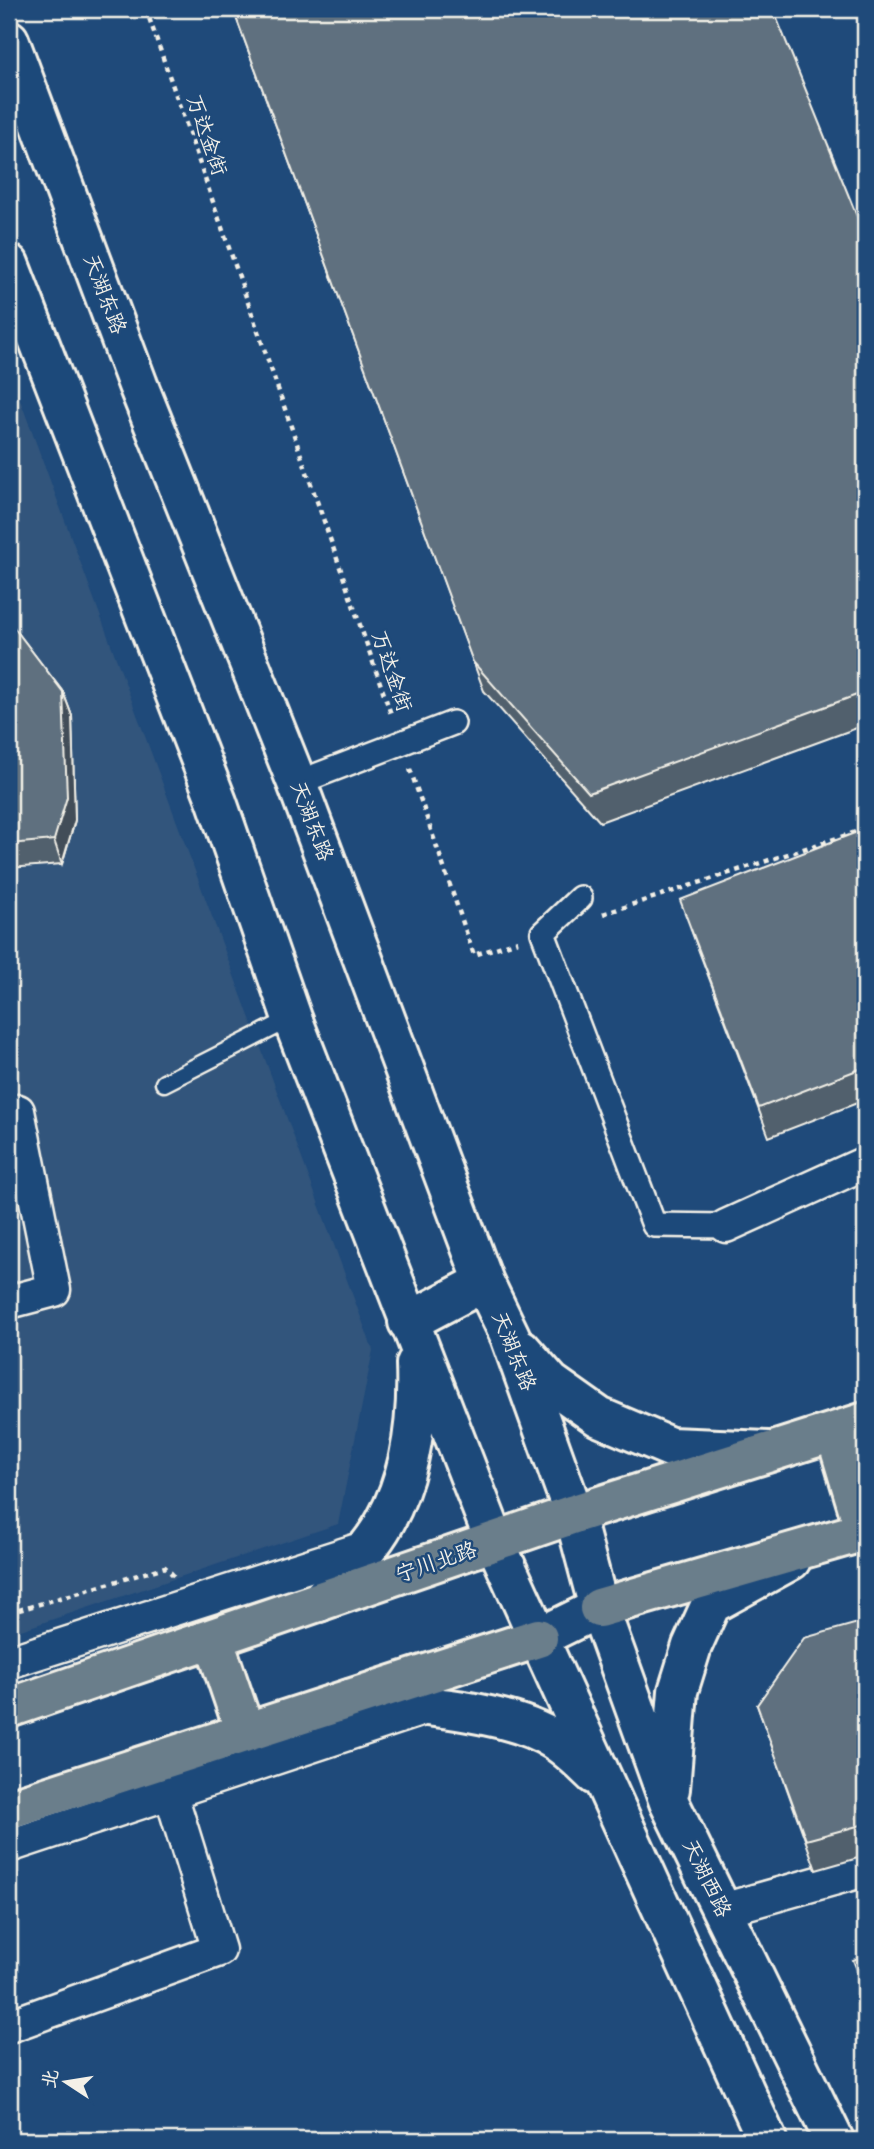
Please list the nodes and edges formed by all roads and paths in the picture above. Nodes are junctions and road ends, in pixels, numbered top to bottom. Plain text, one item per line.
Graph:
1 (146, 9) edge
2 (9, 40) edge
3 (9, 264) edge
4 (453, 723) dead end
5 (401, 743) junction
6 (298, 783) junction
7 (865, 829) edge
8 (580, 898) dead end
9 (595, 916) dead end
10 (543, 933) junction
11 (292, 1018) junction
12 (164, 1083) dead end
13 (18, 1111) dead end
14 (865, 1163) edge
15 (726, 1226) joint
16 (484, 1282) junction
17 (9, 1302) edge
18 (412, 1331) junction
19 (510, 1336) junction
20 (850, 1427) edge
21 (774, 1451) junction
22 (574, 1514) junction
23 (865, 1532) edge
24 (495, 1542) junction
25 (364, 1548) junction
26 (811, 1549) junction
27 (200, 1601) junction
28 (319, 1602) junction
29 (599, 1608) junction
30 (9, 1613) edge
31 (538, 1637) junction
32 (213, 1638) junction
33 (9, 1662) edge
34 (350, 1699) junction
35 (429, 1706) junction
36 (9, 1708) edge
37 (245, 1732) junction
38 (166, 1777) junction
39 (604, 1782) junction
40 (669, 1802) junction
41 (9, 1809) edge
42 (9, 1846) edge
43 (692, 1847) junction
44 (643, 1867) junction
45 (865, 1870) edge
46 (722, 1910) junction
47 (9, 2026) edge
48 (767, 2140) edge
49 (834, 2140) edge

1 - 5 path, 万达金街
2 - 6 main road, 天湖东路
3 - 11 main road
4 - 5 street
5 - 6 street
5 - 10 path, 万达金街
6 - 16 main road, 天湖东路
7 - 9 path
8 - 10 street
10 - 15 street
11 - 12 lane
11 - 18 main road
13 - 17 street
14 - 15 street
16 - 18 main road
16 - 19 main road, 天湖东路
18 - 24 main road
18 - 25 main road
19 - 21 main road
19 - 22 main road, 天湖东路
20 - 21 main road, 宁川北路
20 - 23 main road
21 - 22 main road, 宁川北路
22 - 24 main road, 宁川北路
22 - 29 main road, 天湖东路
23 - 26 main road
24 - 28 main road, 宁川北路
24 - 31 main road
25 - 27 street
25 - 28 main road
26 - 29 main road
26 - 40 main road
27 - 30 path
27 - 33 street
28 - 32 main road, 宁川北路
29 - 31 main road
29 - 40 main road, 天湖西路
31 - 34 main road
31 - 39 main road
32 - 36 main road, 宁川北路
32 - 37 main road
34 - 35 main road
34 - 37 main road
35 - 38 street
35 - 39 main road
37 - 38 main road
38 - 41 main road
38 - 42 street
38 - 47 street
39 - 44 main road
40 - 43 main road, 天湖西路
43 - 44 main road
43 - 46 main road, 天湖西路
44 - 48 main road
45 - 46 street
46 - 49 main road, 天湖西路

